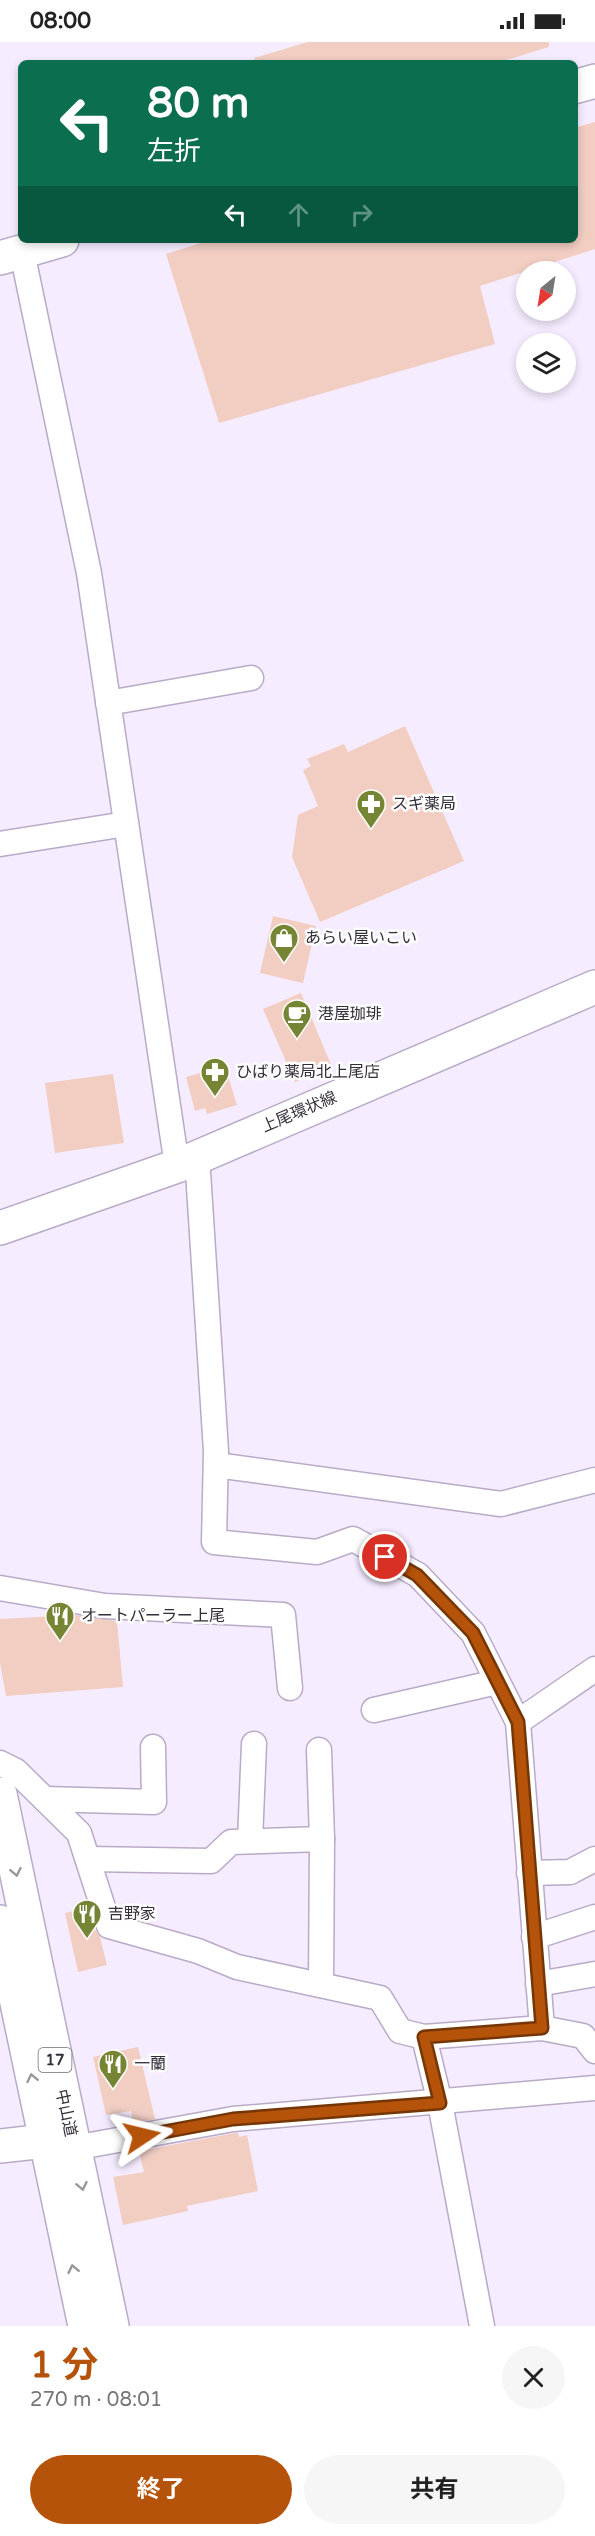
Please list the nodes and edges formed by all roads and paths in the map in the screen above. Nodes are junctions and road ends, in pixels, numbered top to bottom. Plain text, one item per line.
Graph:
1 (595, 81) edge
2 (578, 86) edge
3 (52, 243) edge
4 (11, 255) edge
5 (251, 678) dead end
6 (108, 703) junction
7 (126, 824) junction
8 (0, 844) edge
9 (595, 987) edge
10 (187, 1160) junction
11 (0, 1228) edge
12 (216, 1465) junction
13 (595, 1480) edge
14 (0, 1588) edge
15 (591, 1680) edge
16 (497, 1682) junction
17 (290, 1688) dead end
18 (374, 1710) dead end
19 (518, 1722) junction
20 (254, 1744) dead end
21 (153, 1747) dead end
22 (320, 1750) dead end
23 (0, 1763) edge
24 (0, 1794) edge
25 (45, 1799) junction
26 (322, 1839) junction
27 (250, 1841) junction
28 (88, 1859) junction
29 (595, 1859) edge
30 (529, 1873) junction
31 (595, 1917) edge
32 (0, 1922) edge
33 (534, 1937) junction
34 (595, 1974) edge
35 (538, 1984) junction
36 (321, 1985) junction
37 (542, 2028) junction
38 (424, 2037) junction
39 (595, 2051) edge
40 (595, 2088) edge
41 (440, 2103) junction
42 (59, 2145) junction
43 (0, 2146) edge
44 (85, 2326) edge
45 (112, 2326) edge
46 (482, 2326) edge

1 - 2 main road
3 - 4 main road
4 - 6 street
5 - 6 street
6 - 7 street
7 - 8 street
7 - 10 street
9 - 10 main road, 上尾環状線
10 - 11 main road, 上尾環状線
10 - 12 street
12 - 13 street
12 - 16 street
14 - 17 street
15 - 19 street
16 - 18 street
16 - 19 street
19 - 30 street
20 - 27 street
21 - 25 street
22 - 26 street
23 - 25 street
24 -> 42 main road, 中山道 / 17
25 - 28 street
26 - 27 street
26 - 36 street
27 - 28 street
28 - 36 street
29 - 30 street
30 - 33 street
31 - 33 street
42 -> 32 main road, 中山道 / 17
33 - 35 street
34 - 35 street
35 - 37 street
36 - 38 street
37 - 38 street
37 - 39 street
38 - 41 street
40 - 41 street
41 - 42 street
41 - 46 street
42 - 43 main road
44 -> 42 main road, 中山道 / 17
42 -> 45 main road, 中山道 / 17

